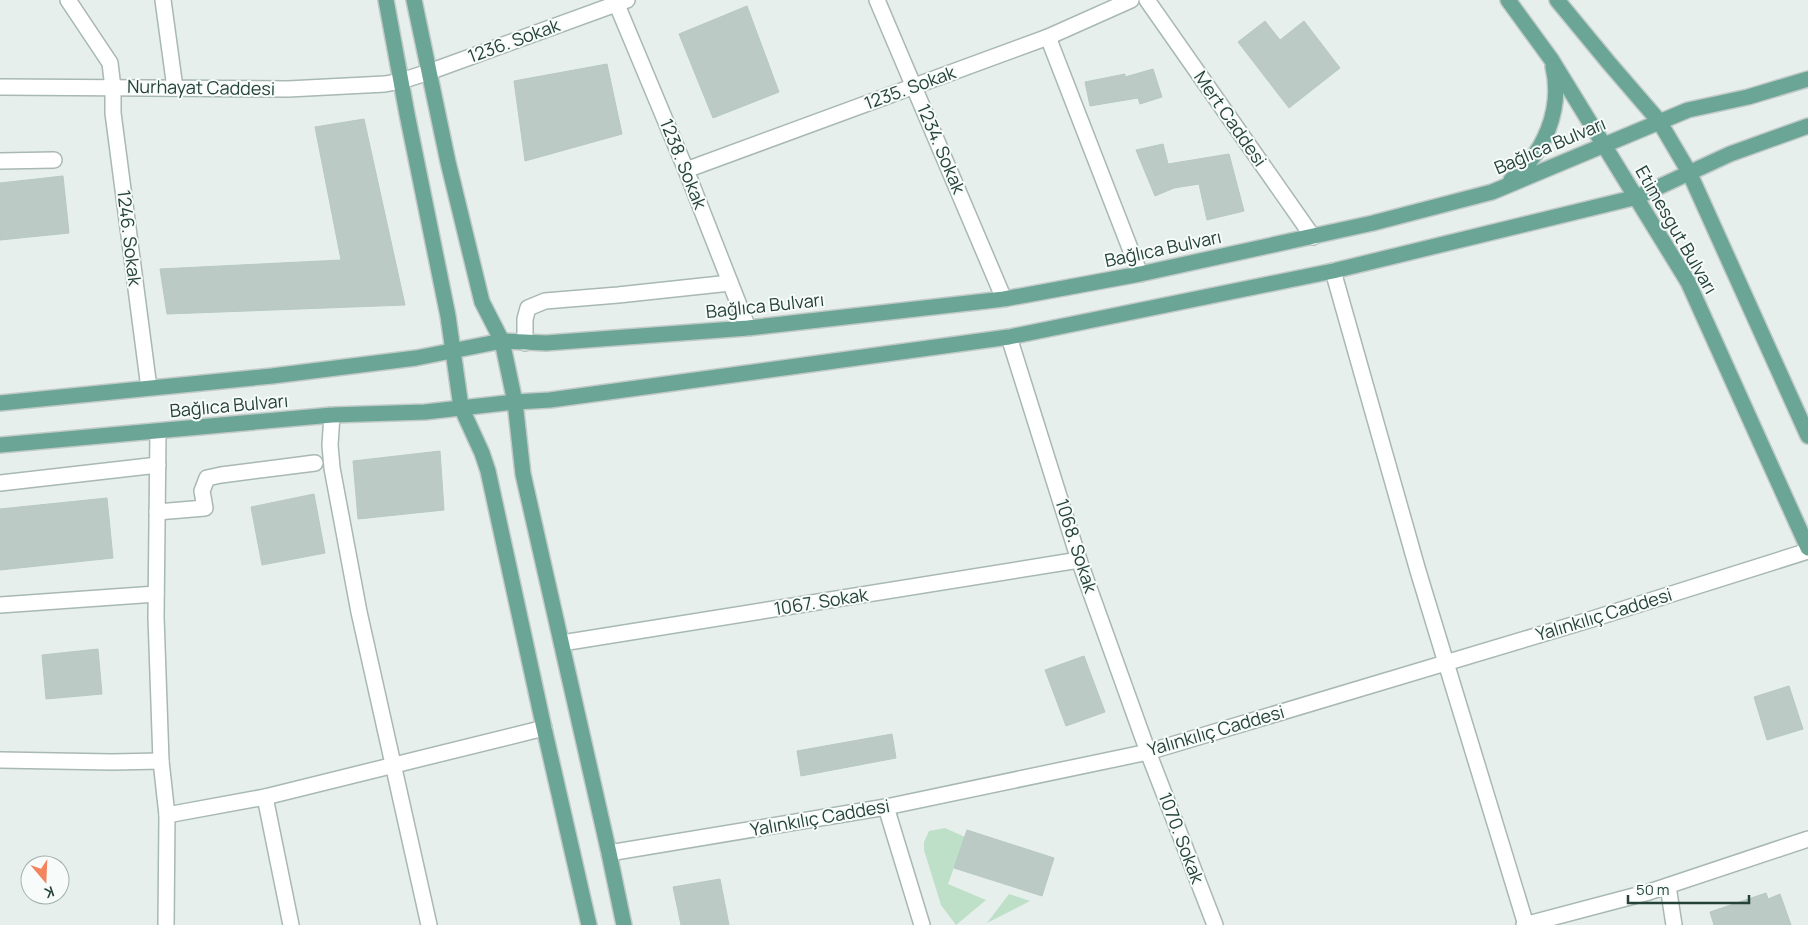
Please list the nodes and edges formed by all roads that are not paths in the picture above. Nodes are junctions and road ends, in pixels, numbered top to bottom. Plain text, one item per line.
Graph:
1 (68, 0) edge
2 (163, 0) edge
3 (386, 0) edge
4 (414, 0) edge
5 (877, 0) edge
6 (1131, 0) edge
7 (1147, 0) edge
8 (1508, 0) edge
9 (1557, 0) edge
10 (620, 1) edge
11 (1048, 37) junction
12 (1551, 59) junction
13 (429, 72) junction
14 (1808, 79) edge
15 (401, 81) junction
16 (915, 86) junction
17 (0, 88) edge
18 (113, 88) junction
19 (175, 88) junction
20 (1660, 121) junction
21 (1808, 126) edge
22 (1602, 144) junction
23 (54, 160) dead end
24 (0, 161) edge
25 (686, 170) junction
26 (1690, 172) junction
27 (1492, 192) junction
28 (1637, 197) junction
29 (1313, 237) junction
30 (1333, 271) junction
31 (1140, 274) junction
32 (730, 283) junction
33 (1004, 298) junction
34 (748, 328) junction
35 (1009, 337) junction
36 (502, 341) junction
37 (525, 343) junction
38 (452, 350) junction
39 (149, 388) junction
40 (515, 402) junction
41 (0, 403) edge
42 (461, 407) junction
43 (332, 415) junction
44 (158, 432) junction
45 (1808, 436) edge
46 (0, 445) edge
47 (315, 463) dead end
48 (158, 466) junction
49 (0, 483) edge
50 (157, 512) junction
51 (1808, 550) edge
52 (1080, 560) junction
53 (156, 594) junction
54 (0, 605) edge
55 (562, 643) junction
56 (1446, 662) junction
57 (544, 728) junction
58 (1148, 752) junction
59 (0, 760) edge
60 (161, 761) junction
61 (395, 765) junction
62 (265, 798) junction
63 (886, 807) junction
64 (167, 814) junction
65 (1808, 839) edge
66 (610, 853) junction
67 (1668, 886) junction
68 (166, 925) edge
69 (291, 925) edge
70 (429, 925) edge
71 (590, 925) edge
72 (624, 925) edge
73 (922, 925) edge
74 (1215, 925) edge
75 (1525, 925) edge
76 (1674, 925) edge

1 - 18 street, 1246. Sokak
2 - 19 street
3 - 15 main road
4 - 13 main road
5 - 16 street, 1234. Sokak
6 - 11 street, 1235. Sokak
7 - 29 street, Mert Caddesi
8 - 12 main road, Etimesgut Bulvarı
9 - 20 main road, Etimesgut Bulvarı
10 - 13 street, 1236. Sokak
10 - 25 street, 1238. Sokak
11 - 16 street, 1235. Sokak
11 - 31 street
12 - 22 main road, Etimesgut Bulvarı
12 - 27 main road
13 - 15 street, 1236. Sokak
13 - 36 main road
14 - 20 main road, Bağlıca Bulvarı
15 - 19 street, Nurhayat Caddesi
15 - 38 main road
16 - 25 street, 1235. Sokak
16 - 33 street, 1234. Sokak
17 - 18 street, Nurhayat Caddesi
18 - 19 street, Nurhayat Caddesi
18 - 39 street, 1246. Sokak
20 - 22 main road, Bağlıca Bulvarı
20 - 26 main road, Etimesgut Bulvarı
21 - 26 main road
22 - 27 main road, Bağlıca Bulvarı
22 - 28 main road, Etimesgut Bulvarı
23 - 24 street
25 - 32 street, 1238. Sokak
26 - 28 main road
26 - 45 main road, Etimesgut Bulvarı
27 - 29 main road, Bağlıca Bulvarı
28 - 30 main road
28 - 51 main road, Etimesgut Bulvarı
29 - 31 main road, Bağlıca Bulvarı
30 - 35 main road
30 - 56 street
31 - 33 main road, Bağlıca Bulvarı
32 - 34 street, 1238. Sokak
32 - 37 street
33 - 34 main road, Bağlıca Bulvarı
34 - 37 main road, Bağlıca Bulvarı
35 - 40 main road
35 - 52 street, 1068. Sokak
36 - 37 main road, Bağlıca Bulvarı
36 - 38 main road, Bağlıca Bulvarı
36 - 40 main road
38 - 39 main road, Bağlıca Bulvarı
38 - 42 main road
39 - 41 main road, Bağlıca Bulvarı
40 - 42 main road, Bağlıca Bulvarı
40 - 55 main road
42 - 43 main road, Bağlıca Bulvarı
42 - 57 main road
43 - 44 main road, Bağlıca Bulvarı
43 - 61 street
44 - 46 main road, Bağlıca Bulvarı
44 - 48 street
47 - 50 street
48 - 49 street
48 - 50 street
50 - 53 street
51 - 56 street, Yalınkılıç Caddesi
52 - 55 street, 1067. Sokak
52 - 58 street, 1068. Sokak
53 - 54 street
53 - 60 street
55 - 66 main road
56 - 58 street, Yalınkılıç Caddesi
56 - 75 street
57 - 61 street
57 - 71 main road
58 - 63 street, Yalınkılıç Caddesi
58 - 74 street, 1070. Sokak
59 - 60 street
60 - 64 street
61 - 62 street
61 - 70 street
62 - 64 street
62 - 69 street
63 - 66 street, Yalınkılıç Caddesi
63 - 73 street
64 - 68 street
65 - 67 street
66 - 72 main road
67 - 75 street
67 - 76 street

